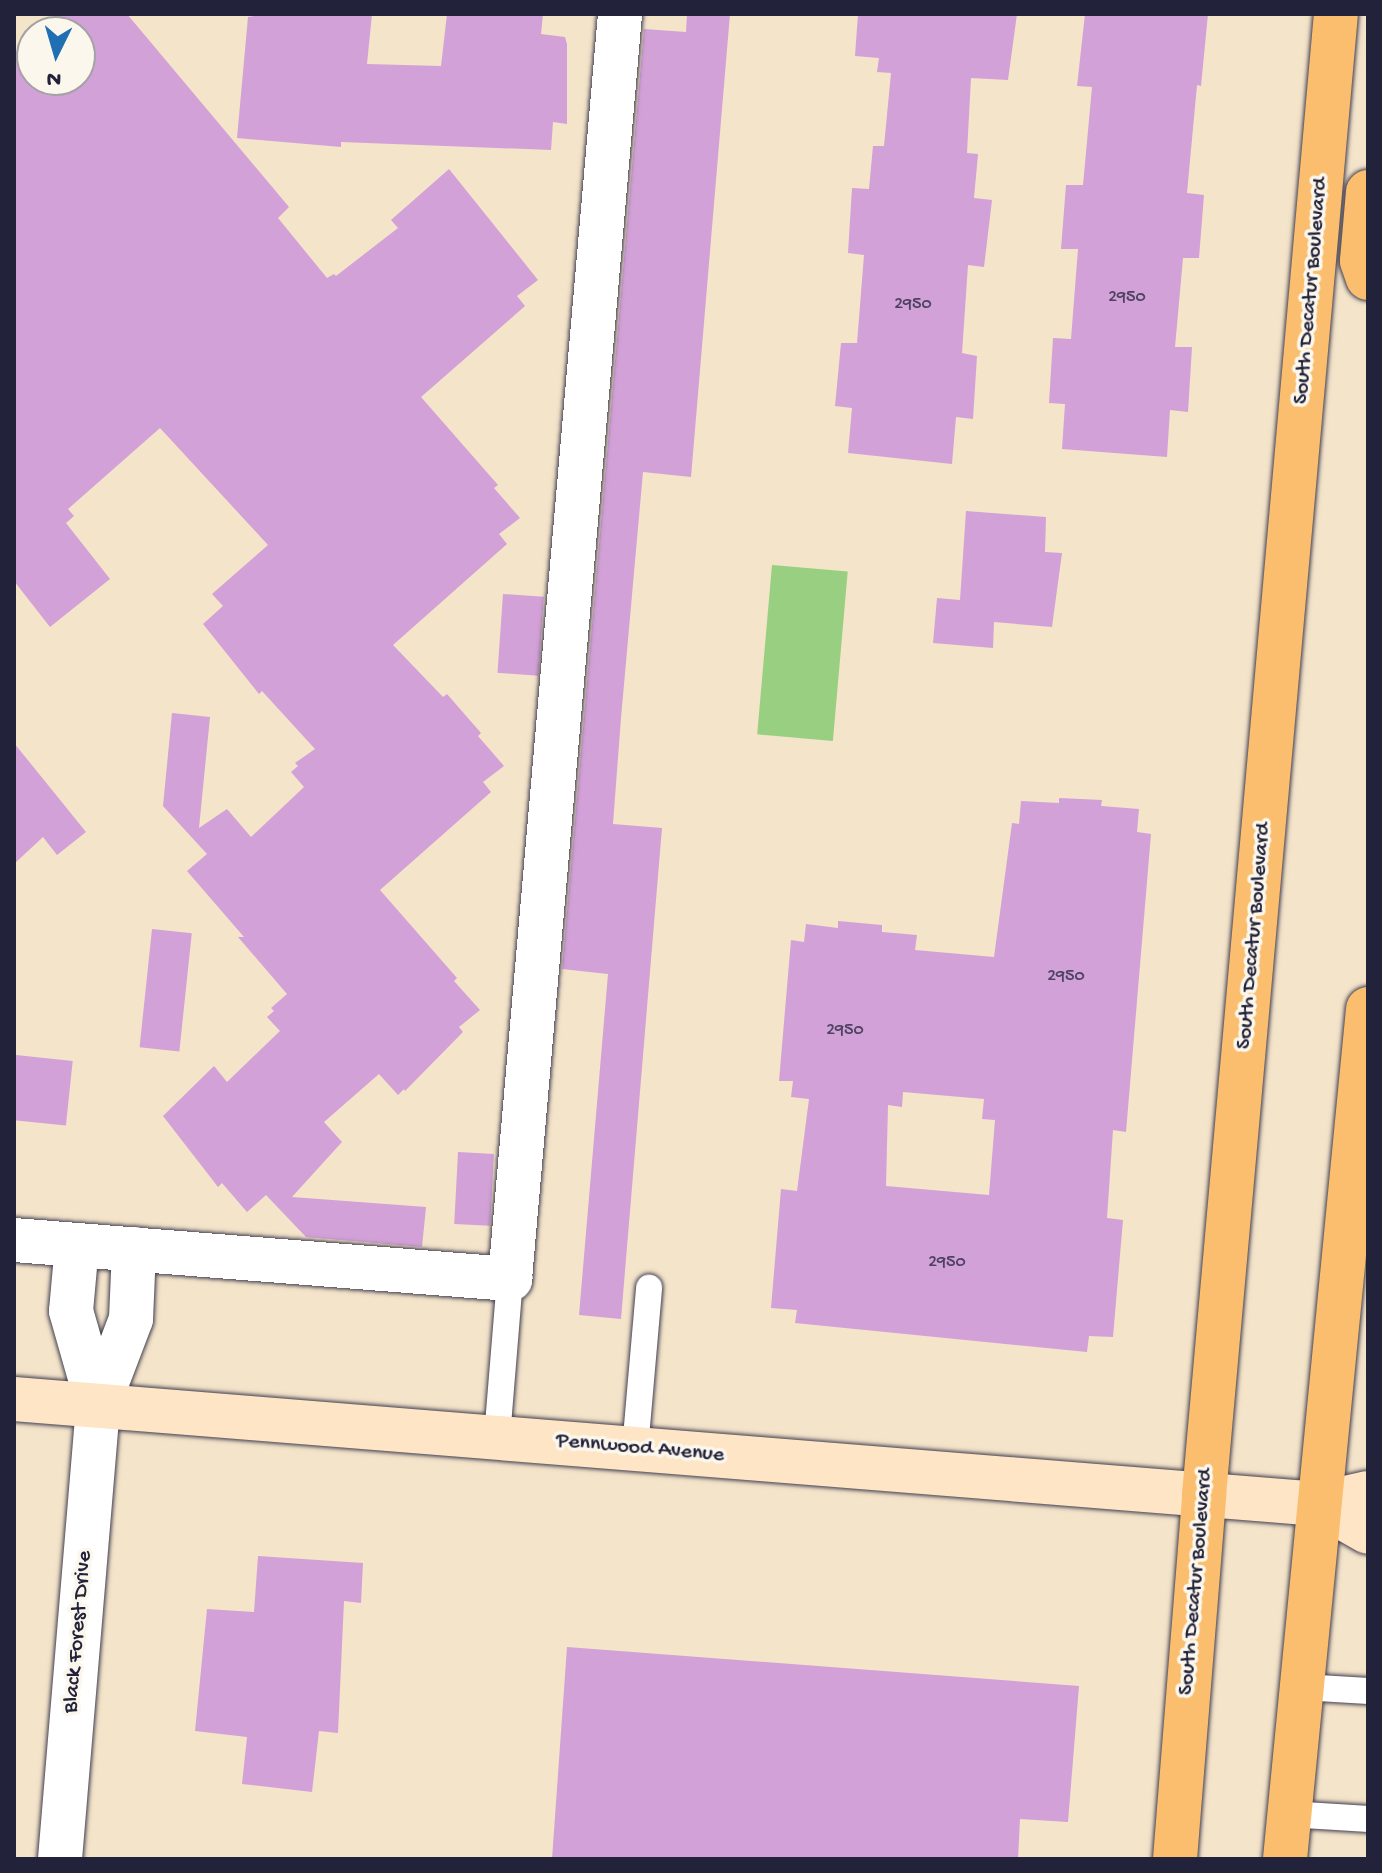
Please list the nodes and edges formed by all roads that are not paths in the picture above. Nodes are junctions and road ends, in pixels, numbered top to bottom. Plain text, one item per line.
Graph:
1 (620, 14) edge
2 (1336, 14) edge
3 (1368, 192) edge
4 (1368, 278) edge
5 (1368, 1009) edge
6 (14, 1240) edge
7 (77, 1245) junction
8 (134, 1249) junction
9 (510, 1279) junction
10 (649, 1288) dead end
11 (14, 1399) edge
12 (98, 1406) junction
13 (497, 1437) junction
14 (635, 1449) junction
15 (1368, 1493) edge
16 (1204, 1495) junction
17 (1319, 1504) junction
18 (1368, 1532) edge
19 (1302, 1687) junction
20 (1368, 1691) edge
21 (1289, 1814) junction
22 (1368, 1819) edge
23 (60, 1859) edge
24 (1175, 1859) edge
25 (1285, 1859) edge

1 - 9 street
2 - 16 main road, South Decatur Boulevard
3 - 4 main road
5 - 17 main road
6 - 7 street
7 - 8 street
7 - 12 street
8 - 9 street
8 - 12 street
9 - 13 lane
10 - 14 lane
11 - 12 street, Pennwood Avenue
12 - 13 street, Pennwood Avenue
12 - 23 street, Black Forest Drive
13 - 14 street, Pennwood Avenue
14 - 16 street, Pennwood Avenue
15 - 17 street
16 - 17 street, Pennwood Avenue
16 - 24 main road, South Decatur Boulevard
17 - 18 street
17 - 19 main road
19 - 20 lane
19 - 21 main road
21 - 22 lane
21 - 25 main road

